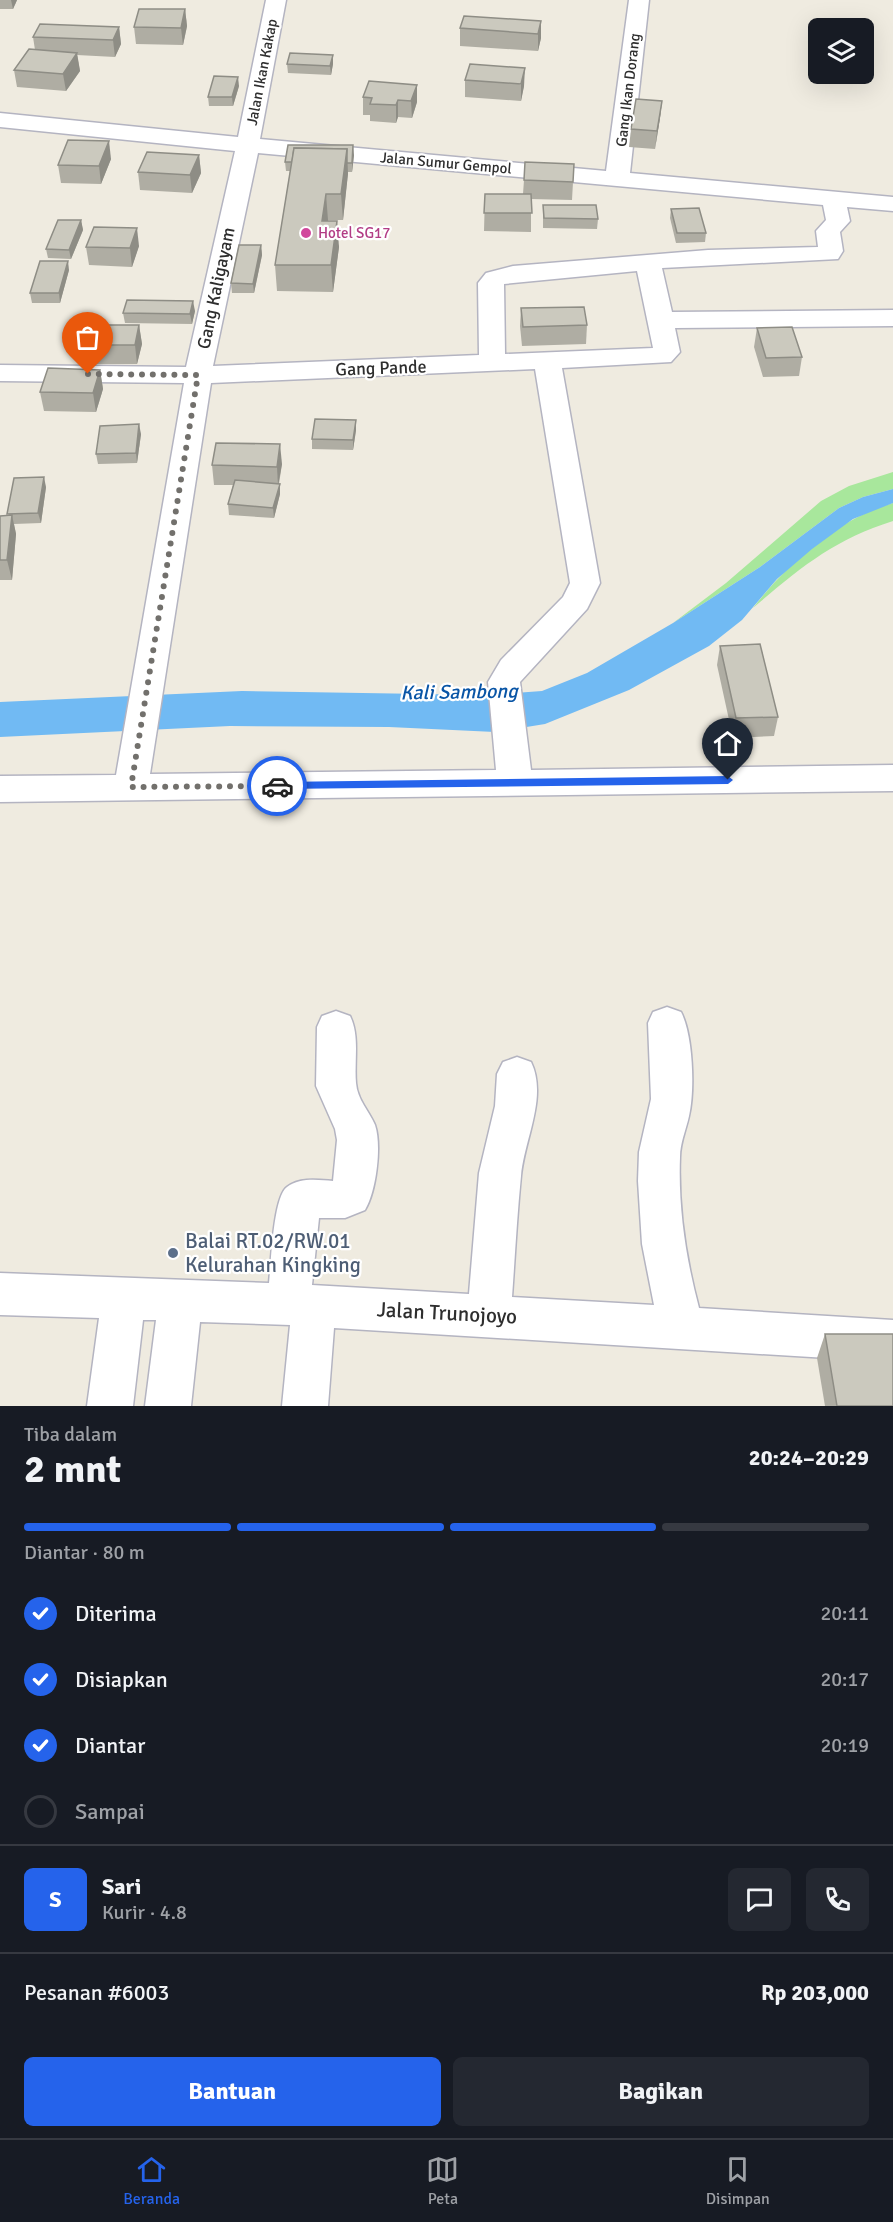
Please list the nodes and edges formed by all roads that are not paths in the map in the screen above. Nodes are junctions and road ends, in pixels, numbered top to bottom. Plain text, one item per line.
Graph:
1 (276, 0) edge
2 (639, 0) edge
3 (0, 120) edge
4 (248, 145) junction
5 (617, 180) junction
6 (834, 199) junction
7 (893, 204) edge
8 (648, 262) junction
9 (893, 318) edge
10 (660, 320) junction
11 (547, 361) junction
12 (492, 363) junction
13 (0, 373) edge
14 (198, 375) junction
15 (893, 778) edge
16 (515, 783) junction
17 (131, 787) junction
18 (0, 789) edge
19 (667, 1023) dead end
20 (336, 1027) dead end
21 (517, 1074) dead end
22 (0, 1294) edge
23 (124, 1298) junction
24 (181, 1300) junction
25 (301, 1304) junction
26 (489, 1315) junction
27 (682, 1327) junction
28 (893, 1341) edge
29 (110, 1406) edge
30 (168, 1406) edge
31 (305, 1406) edge

1 - 4 street, Jalan Ikan Kakap
2 - 5 street, Gang Ikan Dorang
3 - 4 street, Jalan Sumur Gempol
4 - 5 street, Jalan Sumur Gempol
4 - 14 street, Gang Kaligayam
5 - 6 street, Jalan Sumur Gempol
6 - 7 street, Jalan Sumur Gempol
6 - 8 street
8 - 10 street, Gang Pande
8 - 12 street
9 - 10 street
10 - 11 street, Gang Pande
11 - 12 street, Gang Pande
11 - 16 street
12 - 14 street, Gang Pande
13 - 14 street, Gang Pande
14 - 17 street, Gang Kaligayam
15 - 16 street
16 - 17 street
17 - 18 street
19 - 27 street
20 - 25 street
21 - 26 street
22 - 23 street, Jalan Trunojoyo
23 - 24 street, Jalan Trunojoyo
23 - 29 street
24 - 25 street, Jalan Trunojoyo
24 - 30 street
25 - 26 street, Jalan Trunojoyo
25 - 31 street
26 - 27 street, Jalan Trunojoyo
27 - 28 street, Jalan Trunojoyo

